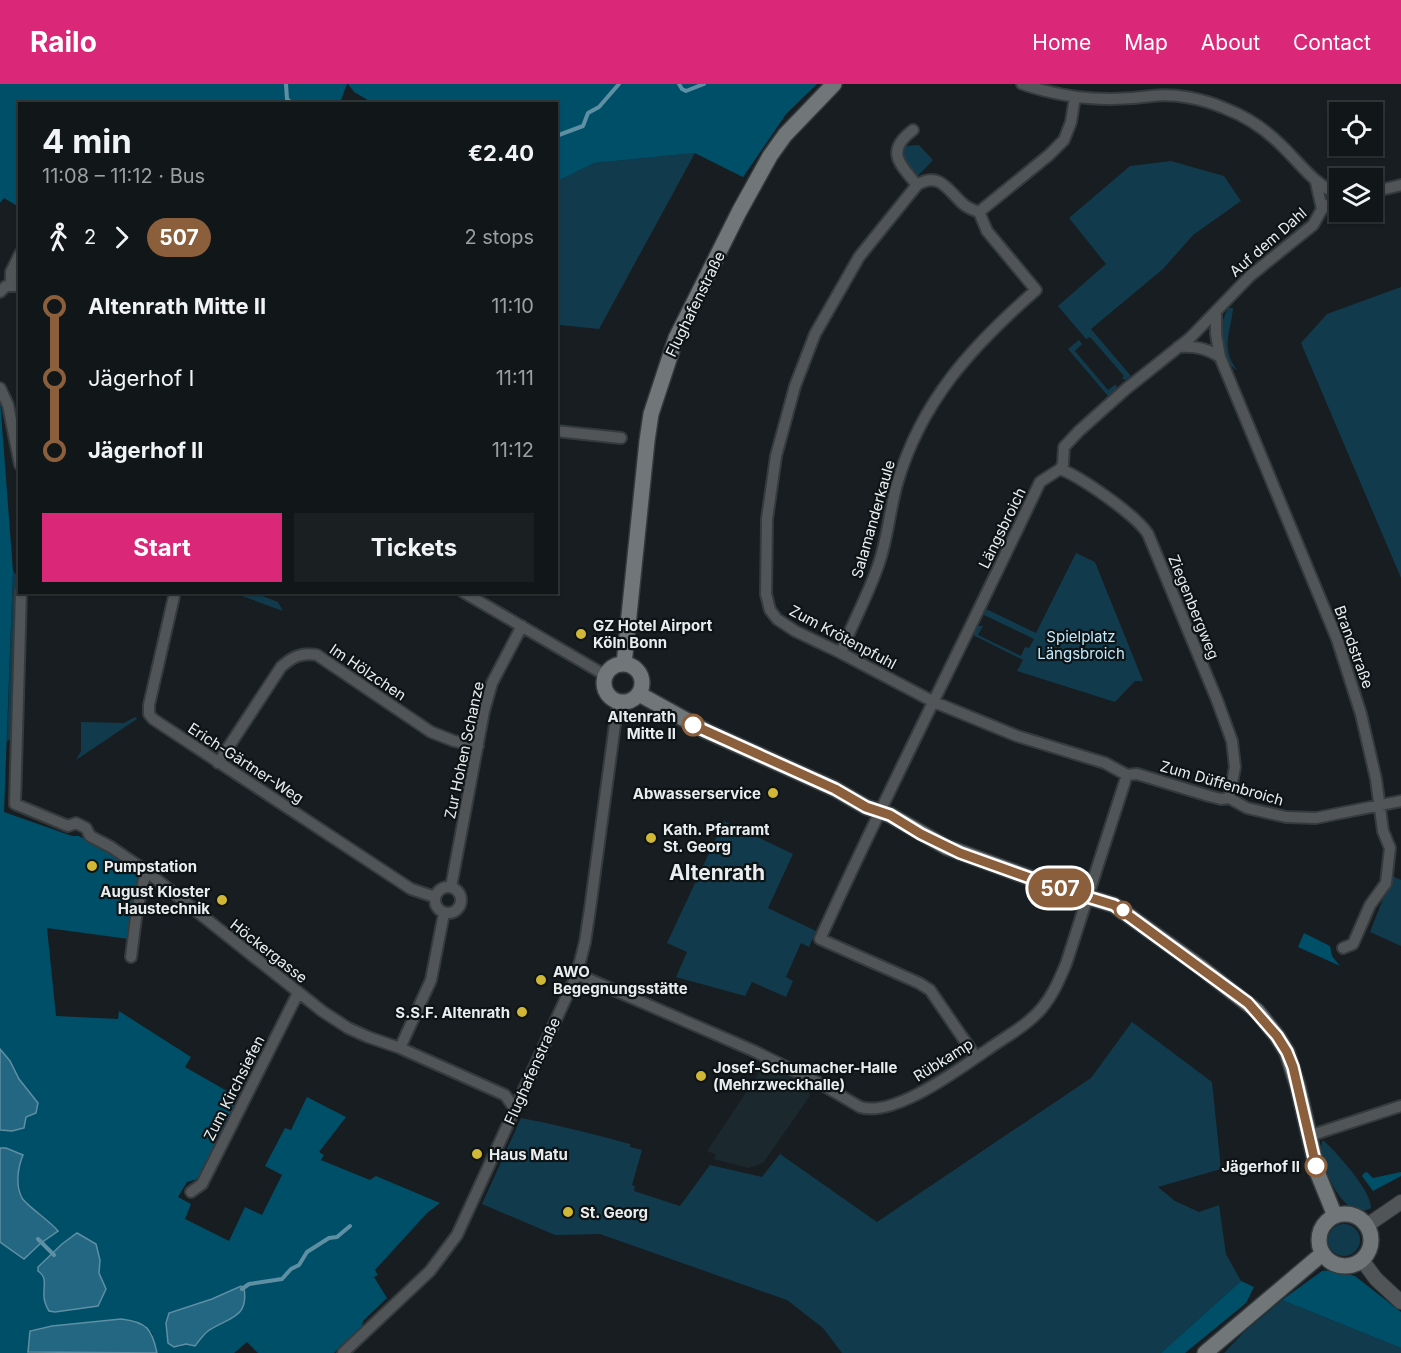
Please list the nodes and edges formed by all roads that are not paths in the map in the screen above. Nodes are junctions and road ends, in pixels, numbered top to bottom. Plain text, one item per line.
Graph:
1 (834, 84) edge
2 (1022, 84) edge
3 (1076, 97) junction
4 (913, 130) dead end
5 (1316, 182) junction
6 (917, 185) junction
7 (1401, 185) edge
8 (1383, 189) edge
9 (1329, 190) edge
10 (1329, 204) edge
11 (1322, 209) junction
12 (979, 212) junction
13 (18, 258) edge
14 (15, 285) edge
15 (0, 292) edge
16 (1216, 311) junction
17 (1176, 348) junction
18 (1220, 357) junction
19 (0, 388) edge
20 (16, 427) edge
21 (558, 432) edge
22 (621, 438) dead end
23 (18, 446) edge
24 (1060, 469) junction
25 (21, 594) edge
26 (175, 594) edge
27 (469, 594) edge
28 (522, 626) junction
29 (841, 652) junction
30 (624, 664) junction
31 (605, 675) junction
32 (639, 694) junction
33 (618, 702) junction
34 (934, 702) junction
35 (478, 746) junction
36 (219, 763) junction
37 (1127, 776) junction
38 (1229, 798) junction
39 (1401, 801) edge
40 (1381, 805) junction
41 (879, 811) junction
42 (146, 871) junction
43 (451, 887) junction
44 (435, 897) junction
45 (1086, 897) junction
46 (444, 913) junction
47 (1343, 948) dead end
48 (131, 957) dead end
49 (577, 974) junction
50 (298, 993) junction
51 (400, 1048) junction
52 (976, 1057) junction
53 (1401, 1106) edge
54 (515, 1109) junction
55 (1309, 1136) junction
56 (191, 1192) dead end
57 (1401, 1202) edge
58 (1335, 1216) junction
59 (1366, 1226) junction
60 (1322, 1254) junction
61 (1362, 1260) junction
62 (1401, 1302) edge
63 (343, 1353) edge
64 (1205, 1353) edge

1 - 30 main road, Flughafenstraße
2 - 3 street
3 - 5 street
3 - 12 street
4 - 6 street
5 - 9 street
5 - 11 street
6 - 12 street
6 - 29 street, Zum Krötenpfuhl
7 - 8 street
10 - 11 street, Auf dem Dahl
11 - 16 street, Auf dem Dahl
12 - 29 street, Salamanderkaule
13 - 14 street
14 - 15 street
16 - 17 street
16 - 18 street, Brandstraße
17 - 18 street
17 - 24 street
18 - 40 street, Brandstraße
19 - 20 street
20 - 23 street
21 - 22 street
24 - 34 street, Längsbroich
24 - 38 street, Ziegenbergweg
25 - 42 street, Höckergasse
26 - 36 street, Erich-Gärtner-Weg
27 - 28 street
28 - 31 street
28 - 35 street, Zur Hohen Schanze
29 - 34 street, Zum Krötenpfuhl
30 - 31 main road
30 - 32 main road
31 - 33 main road
32 - 33 main road
32 - 41 main road
33 - 49 street, Flughafenstraße
34 - 37 street, Zum Düffenbroich
34 - 41 street, Längsbroich
35 - 36 street, Im Hölzchen
35 - 43 street, Zur Hohen Schanze
36 - 44 street, Erich-Gärtner-Weg
37 - 38 street, Zum Düffenbroich
37 - 45 street
38 - 40 street, Zum Düffenbroich
39 - 40 street, Zum Düffenbroich
40 - 47 street, Brandstraße
41 - 45 main road
41 - 52 street, Längsbroich
42 - 48 street
42 - 50 street, Höckergasse
43 - 44 street
43 - 46 street, Zur Hohen Schanze
44 - 46 street
45 - 52 street, Rübkamp
45 - 55 main road
46 - 51 street
49 - 52 street, Rübkamp
49 - 54 street, Flughafenstraße
50 - 51 street, Höckergasse
50 - 56 street, Zum Kirchsiefen
51 - 54 street, Höckergasse
53 - 55 street
54 - 63 street, Flughafenstraße
55 - 58 main road
57 - 59 street
58 - 59 main road
58 - 60 main road
59 - 61 main road
60 - 61 main road
60 - 64 main road
61 - 62 street

